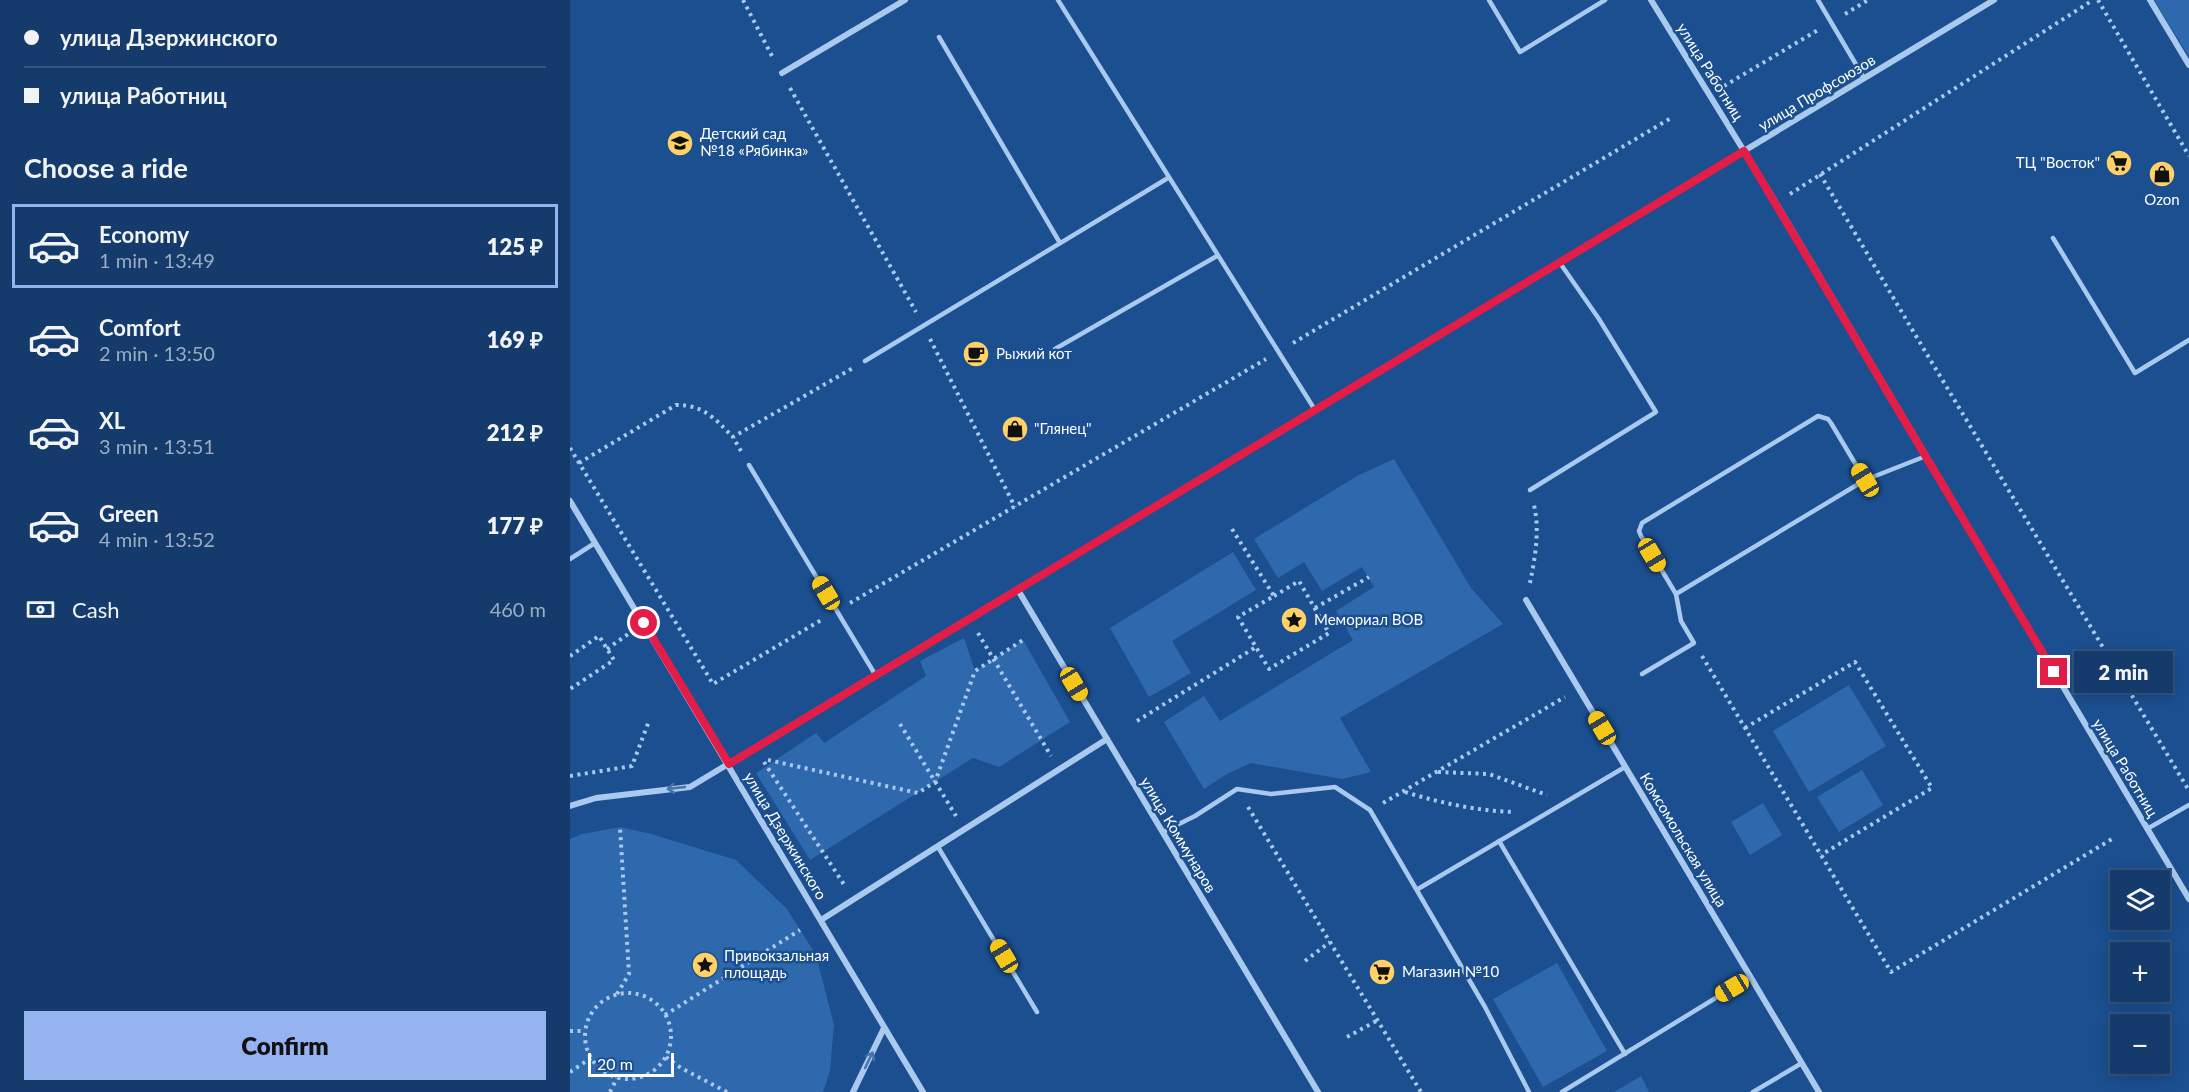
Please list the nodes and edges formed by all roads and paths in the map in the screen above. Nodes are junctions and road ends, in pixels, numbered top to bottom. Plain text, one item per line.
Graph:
1 (743, 0) edge
2 (905, 0) edge
3 (1058, 0) edge
4 (1489, 0) edge
5 (1605, 0) edge
6 (1652, 0) edge
7 (1818, 0) edge
8 (1868, 0) edge
9 (1994, 0) edge
10 (2093, 0) edge
11 (2098, 0) edge
12 (2150, 0) edge
13 (1832, 23) junction
14 (939, 37) dead end
15 (2189, 65) edge
16 (782, 73) junction
17 (1864, 78) junction
18 (1724, 87) dead end
19 (1671, 118) dead end
20 (1744, 151) junction
21 (2189, 156) edge
22 (1820, 174) junction
23 (1168, 178) junction
24 (1787, 196) dead end
25 (2053, 238) dead end
26 (1060, 243) junction
27 (1217, 256) junction
28 (1560, 262) junction
29 (923, 326) junction
30 (2189, 340) edge
31 (1055, 349) dead end
32 (1278, 352) junction
33 (865, 361) joint
34 (1315, 410) junction
35 (733, 437) junction
36 (570, 448) edge
37 (1926, 456) junction
38 (579, 462) junction
39 (749, 465) joint
40 (1865, 480) junction
41 (1530, 490) joint
42 (570, 501) edge
43 (1015, 507) junction
44 (1232, 530) dead end
45 (595, 543) junction
46 (570, 559) edge
47 (1368, 577) dead end
48 (1018, 590) junction
49 (1676, 594) junction
50 (1274, 596) junction
51 (1526, 600) joint
52 (1315, 608) junction
53 (837, 611) junction
54 (644, 623) junction
55 (1041, 628) junction
56 (976, 630) dead end
57 (1694, 643) junction
58 (1256, 648) junction
59 (607, 649) junction
60 (570, 656) edge
61 (994, 659) junction
62 (1642, 674) dead end
63 (876, 676) junction
64 (570, 689) edge
65 (1579, 689) junction
66 (649, 721) dead end
67 (1137, 721) dead end
68 (900, 724) dead end
69 (1745, 728) junction
70 (1107, 739) junction
71 (729, 764) junction
72 (1625, 767) junction
73 (1059, 770) junction
74 (1438, 772) junction
75 (570, 776) edge
76 (935, 782) junction
77 (1237, 789) junction
78 (2189, 790) edge
79 (1404, 792) junction
80 (1564, 803) junction
81 (2189, 805) edge
82 (570, 806) edge
83 (1370, 810) junction
84 (1547, 813) junction
85 (620, 827) dead end
86 (2147, 829) junction
87 (964, 830) junction
88 (1163, 832) junction
89 (2112, 839) dead end
90 (1499, 841) junction
91 (938, 847) junction
92 (1821, 855) junction
93 (1418, 889) junction
94 (2189, 899) edge
95 (854, 900) junction
96 (821, 920) junction
97 (800, 930) dead end
98 (1330, 942) junction
99 (1305, 961) dead end
100 (1750, 977) junction
101 (616, 995) junction
102 (1037, 1012) dead end
103 (665, 1015) junction
104 (1378, 1020) junction
105 (884, 1028) junction
106 (570, 1031) edge
107 (585, 1031) junction
108 (1347, 1037) dead end
109 (1625, 1053) junction
110 (666, 1057) junction
111 (591, 1058) junction
112 (1802, 1063) junction
113 (570, 1072) edge
114 (617, 1078) junction
115 (610, 1092) edge
116 (727, 1092) edge
117 (853, 1092) edge
118 (923, 1092) edge
119 (1318, 1092) edge
120 (1421, 1092) edge
121 (1529, 1092) edge
122 (1562, 1092) edge
123 (1754, 1092) edge
124 (1819, 1092) edge

1 - 16 path
2 - 16 street
3 - 23 lane
4 - 5 lane
6 - 20 street, улица Работниц
7 - 13 lane
8 - 13 path
9 - 17 street, улица Профсоюзов
10 - 22 path
11 - 21 path
12 - 15 street
13 - 17 lane
13 - 18 path
14 - 26 lane
16 - 29 path
17 - 20 street, улица Профсоюзов
19 - 32 path
20 - 28 street, улица Профсоюзов
20 - 37 street, улица Работниц
22 - 24 path
22 - 78 path
23 - 26 lane
23 - 27 lane
25 - 30 lane
26 - 29 lane
27 - 31 lane
27 - 32 lane
28 - 34 street, улица Профсоюзов
28 - 41 lane
29 - 33 lane
29 - 43 path
32 - 34 lane
32 - 43 path
33 - 35 path
34 - 48 street, улица Профсоюзов
35 - 38 path
35 - 39 path
36 - 38 path
37 - 40 lane
37 - 86 street, улица Работниц
38 - 53 path
39 - 53 lane
40 - 49 lane
40 - 49 lane
41 - 51 path
42 - 45 street, улица Дзержинского
43 - 53 path
44 - 50 path
45 - 46 lane
45 - 54 street, улица Дзержинского
47 - 52 path
48 - 55 street, улица Коммунаров
48 - 63 street, улица Профсоюзов
49 - 57 lane
50 - 52 path
50 - 58 path
51 - 65 street, Комсомольская улица
52 - 58 path
53 - 63 lane
54 - 59 path
54 - 71 street, улица Дзержинского
55 - 61 path
55 - 70 street, улица Коммунаров
56 - 61 path
57 - 62 lane
57 - 69 path
58 - 67 path
59 - 60 path
59 - 64 path
61 - 73 path
61 - 76 path
63 - 71 street, улица Профсоюзов
65 - 72 street, Комсомольская улица
65 - 74 path
66 - 75 path
68 - 76 path
69 - 92 path
69 - 92 path
70 - 73 street
70 - 88 street, улица Коммунаров
71 -> 82 street
71 - 96 street, улица Дзержинского
72 - 80 lane
72 - 100 street, Комсомольская улица
73 - 87 street
74 - 79 path
74 - 80 path
76 - 87 path
76 - 95 path
77 - 83 lane
77 - 88 lane
77 - 98 path
79 - 83 path
79 - 84 path
80 - 84 lane
81 - 86 lane
83 - 93 lane
84 - 90 lane
85 - 101 path
86 - 94 street, улица Работниц
87 - 91 street
88 - 119 street, улица Коммунаров
89 - 92 path
90 - 93 lane
90 - 109 lane
91 - 95 street
91 - 102 lane
93 - 121 lane
95 - 96 street
96 - 105 street, улица Дзержинского
97 - 103 path
98 - 99 path
98 - 104 path
100 - 109 lane
100 - 112 street, Комсомольская улица
101 - 103 path
101 - 107 path
103 - 110 path
104 - 108 path
104 - 120 path
117 -> 105 street
105 - 118 street, улица Дзержинского
106 - 107 path
107 - 111 path
109 - 122 lane
110 - 114 path
110 - 116 path
111 - 113 path
111 - 114 path
112 - 123 lane
112 - 124 street, Комсомольская улица
114 - 115 path

